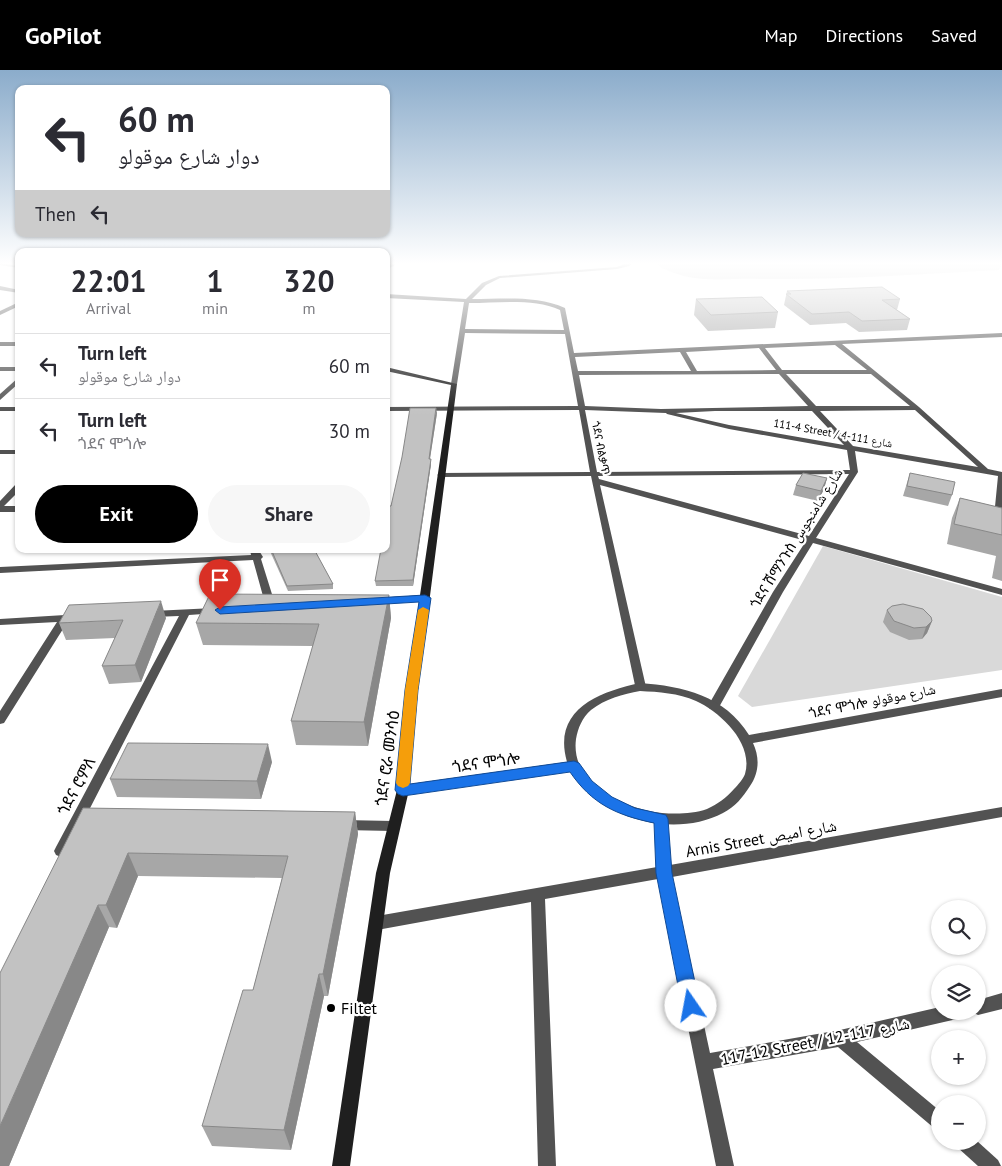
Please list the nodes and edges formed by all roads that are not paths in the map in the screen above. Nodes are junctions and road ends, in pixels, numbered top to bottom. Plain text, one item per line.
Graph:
1 (465, 313) edge
2 (564, 313) edge
3 (462, 331) junction
4 (567, 332) junction
5 (1002, 335) edge
6 (837, 343) junction
7 (0, 344) edge
8 (15, 344) edge
9 (761, 347) junction
10 (682, 350) junction
11 (572, 355) junction
12 (0, 369) edge
13 (15, 369) edge
14 (390, 370) edge
15 (695, 372) junction
16 (874, 372) junction
17 (576, 373) junction
18 (781, 373) junction
19 (15, 383) edge
20 (454, 384) junction
21 (0, 398) edge
22 (583, 408) junction
23 (815, 408) junction
24 (917, 408) junction
25 (0, 409) edge
26 (15, 409) edge
27 (390, 409) edge
28 (450, 409) junction
29 (661, 411) junction
30 (851, 448) junction
31 (0, 452) edge
32 (15, 452) edge
33 (986, 470) junction
34 (854, 472) junction
35 (1002, 474) edge
36 (441, 475) junction
37 (595, 478) junction
38 (15, 491) edge
39 (0, 508) edge
40 (15, 509) edge
41 (1002, 522) edge
42 (811, 539) junction
43 (256, 553) edge
44 (0, 570) edge
45 (1002, 592) edge
46 (425, 598) junction
47 (367, 601) edge
48 (271, 607) edge
49 (224, 610) edge
50 (186, 612) junction
51 (140, 615) edge
52 (83, 617) edge
53 (65, 618) junction
54 (0, 622) edge
55 (640, 687) junction
56 (1002, 693) edge
57 (714, 706) junction
58 (0, 720) edge
59 (747, 740) junction
60 (574, 766) junction
61 (403, 790) junction
62 (1002, 812) edge
63 (78, 818) junction
64 (97, 818) edge
65 (661, 819) junction
66 (334, 824) edge
67 (393, 826) junction
68 (56, 862) edge
69 (664, 873) junction
70 (538, 895) junction
71 (378, 923) junction
72 (1002, 1001) edge
73 (986, 1005) edge
74 (931, 1017) edge
75 (840, 1038) junction
76 (703, 1063) junction
77 (931, 1114) edge
78 (973, 1150) edge
79 (341, 1166) edge
80 (547, 1166) edge
81 (725, 1166) edge
82 (992, 1166) edge

1 - 3 street
2 - 4 street, ጎደና ብልቃጥ
3 - 4 street
3 - 20 street
4 - 11 street, ጎደና ብልቃጥ
5 - 6 street
6 - 9 street
6 - 16 street
7 - 8 street
9 - 10 street
9 - 18 street
10 - 11 street
10 - 15 street
11 - 17 street, ጎደና ብልቃጥ
12 - 13 street
14 - 20 main road
15 - 17 street
15 - 18 street
16 - 18 street
16 - 24 street
17 - 22 street, ጎደና ብልቃጥ
18 - 23 street
19 - 21 street
20 - 28 main road, ጎደና ሮራ መንሳዕ
22 - 28 street
22 - 29 street
22 - 37 street, ጎደና ብልቃጥ
23 - 24 street
23 - 29 street
23 - 30 street
24 - 33 street
25 - 26 street
27 - 28 street
28 - 36 main road, ጎደና ሮራ መንሳዕ
29 - 30 street, 111-4 Street / شارع 111-4
30 - 33 street, 111-4 Street / شارع 111-4
30 - 34 street, ጎደና ሽማንጉስ شارع شامنجوس
31 - 32 street
33 - 35 street, 111-4 Street / شارع 111-4
34 - 37 street
34 - 42 street, ጎደና ሽማንጉስ شارع شامنجوس
35 - 41 street
36 - 37 street
36 - 46 main road, ጎደና ሮራ መንሳዕ
37 - 42 street
37 - 55 street, ጎደና ብልቃጥ
38 - 39 street
39 - 40 street
42 - 45 street
42 - 57 street, ጎደና ሽማንጉስ شارع شامنجوس
43 - 44 street
43 - 48 street
46 - 47 street
46 - 61 main road, ጎደና ሮራ መንሳዕ
49 - 50 street
50 - 51 street
50 - 63 street, ጎደና ሮምለ
52 - 53 street
53 - 54 street
53 - 58 street
55 - 57 street
55 - 60 street
56 - 59 street, ጎደና ሞጎሎ شارع موقولو
57 - 59 street
59 - 65 street
60 - 61 street, ጎደና ሞጎሎ
60 - 65 street
61 - 67 main road, ጎደና ሮራ መንሳዕ
62 - 69 street, Arnis Street شارع اميص
63 - 64 street
63 - 68 street, ጎደና ሮምለ
65 - 69 street
66 - 67 street
67 - 71 main road, ጎደና ሮራ መንሳዕ
69 - 70 street, Arnis Street شارع اميص
69 - 76 street
70 - 71 street, Arnis Street شارع اميص
70 - 80 street
71 - 79 main road, ጎደና ሮራ መንሳዕ
72 - 73 street
74 - 75 street, 117-12 Street / شارع 117-12
75 - 76 street, 117-12 Street / شارع 117-12
75 - 77 street
76 - 81 street
78 - 82 street

